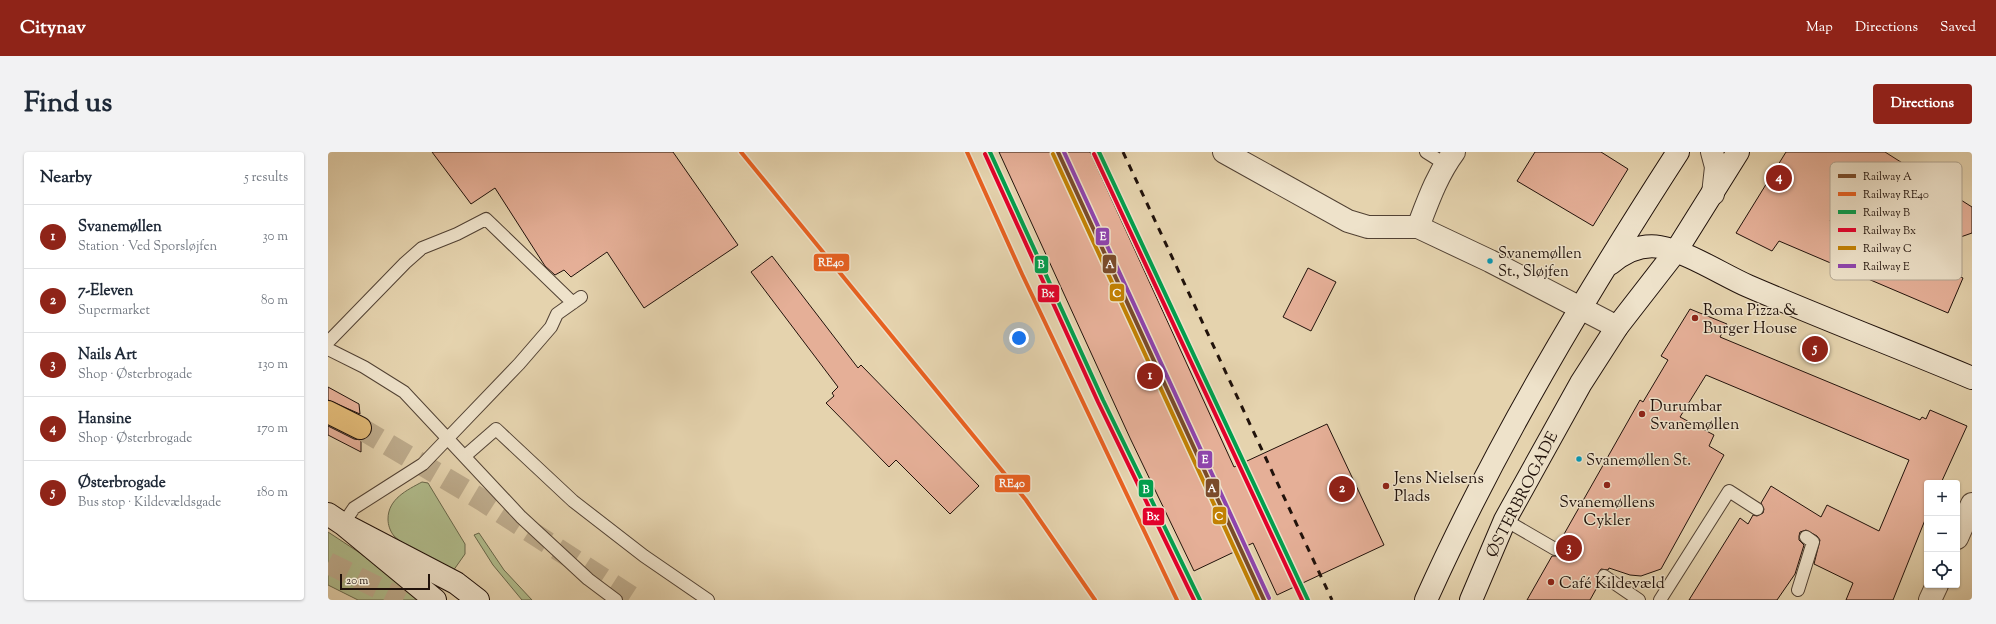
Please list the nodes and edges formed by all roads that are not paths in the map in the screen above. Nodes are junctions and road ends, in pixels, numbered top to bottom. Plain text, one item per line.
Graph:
1 (1224, 152) edge
2 (1426, 152) edge
3 (1678, 152) edge
4 (1712, 152) edge
5 (1738, 152) edge
6 (1450, 158) edge
7 (1713, 194) junction
8 (1418, 227) junction
9 (1676, 251) junction
10 (1606, 267) junction
11 (1580, 308) junction
12 (1617, 327) junction
13 (328, 342) edge
14 (328, 349) edge
15 (1972, 378) edge
16 (328, 412) edge
17 (360, 428) tunnel mouth
18 (449, 439) junction
19 (465, 456) junction
20 (1972, 504) edge
21 (1757, 509) dead end
22 (335, 519) edge
23 (1505, 520) junction
24 (1960, 531) edge
25 (1806, 537) dead end
26 (1556, 549) dead end
27 (1604, 576) dead end
28 (1936, 588) edge
29 (1798, 590) dead end
30 (435, 600) edge
31 (478, 600) edge
32 (616, 600) edge
33 (708, 600) edge
34 (1426, 600) edge
35 (1471, 600) edge
36 (1639, 600) edge
37 (1660, 600) edge
38 (1930, 600) edge

1 - 8 street
2 - 6 lane
3 - 10 street
4 - 7 street
5 - 7 street, ØSTERBROGADE
6 - 8 street
7 - 9 street, ØSTERBROGADE
8 - 11 street
9 - 10 street
9 - 12 street, ØSTERBROGADE
9 - 15 street
10 - 11 street
11 - 12 street
11 - 34 street
12 - 23 street, ØSTERBROGADE
13 - 18 lane
14 - 18 lane
16 - 17 highway
18 - 19 lane
18 - 22 lane
19 - 32 lane
19 - 33 lane
20 - 24 street
21 - 37 lane
22 - 30 street
22 - 31 street
23 - 26 lane
23 - 35 street, ØSTERBROGADE
25 - 29 lane
27 - 36 lane
28 - 38 street

